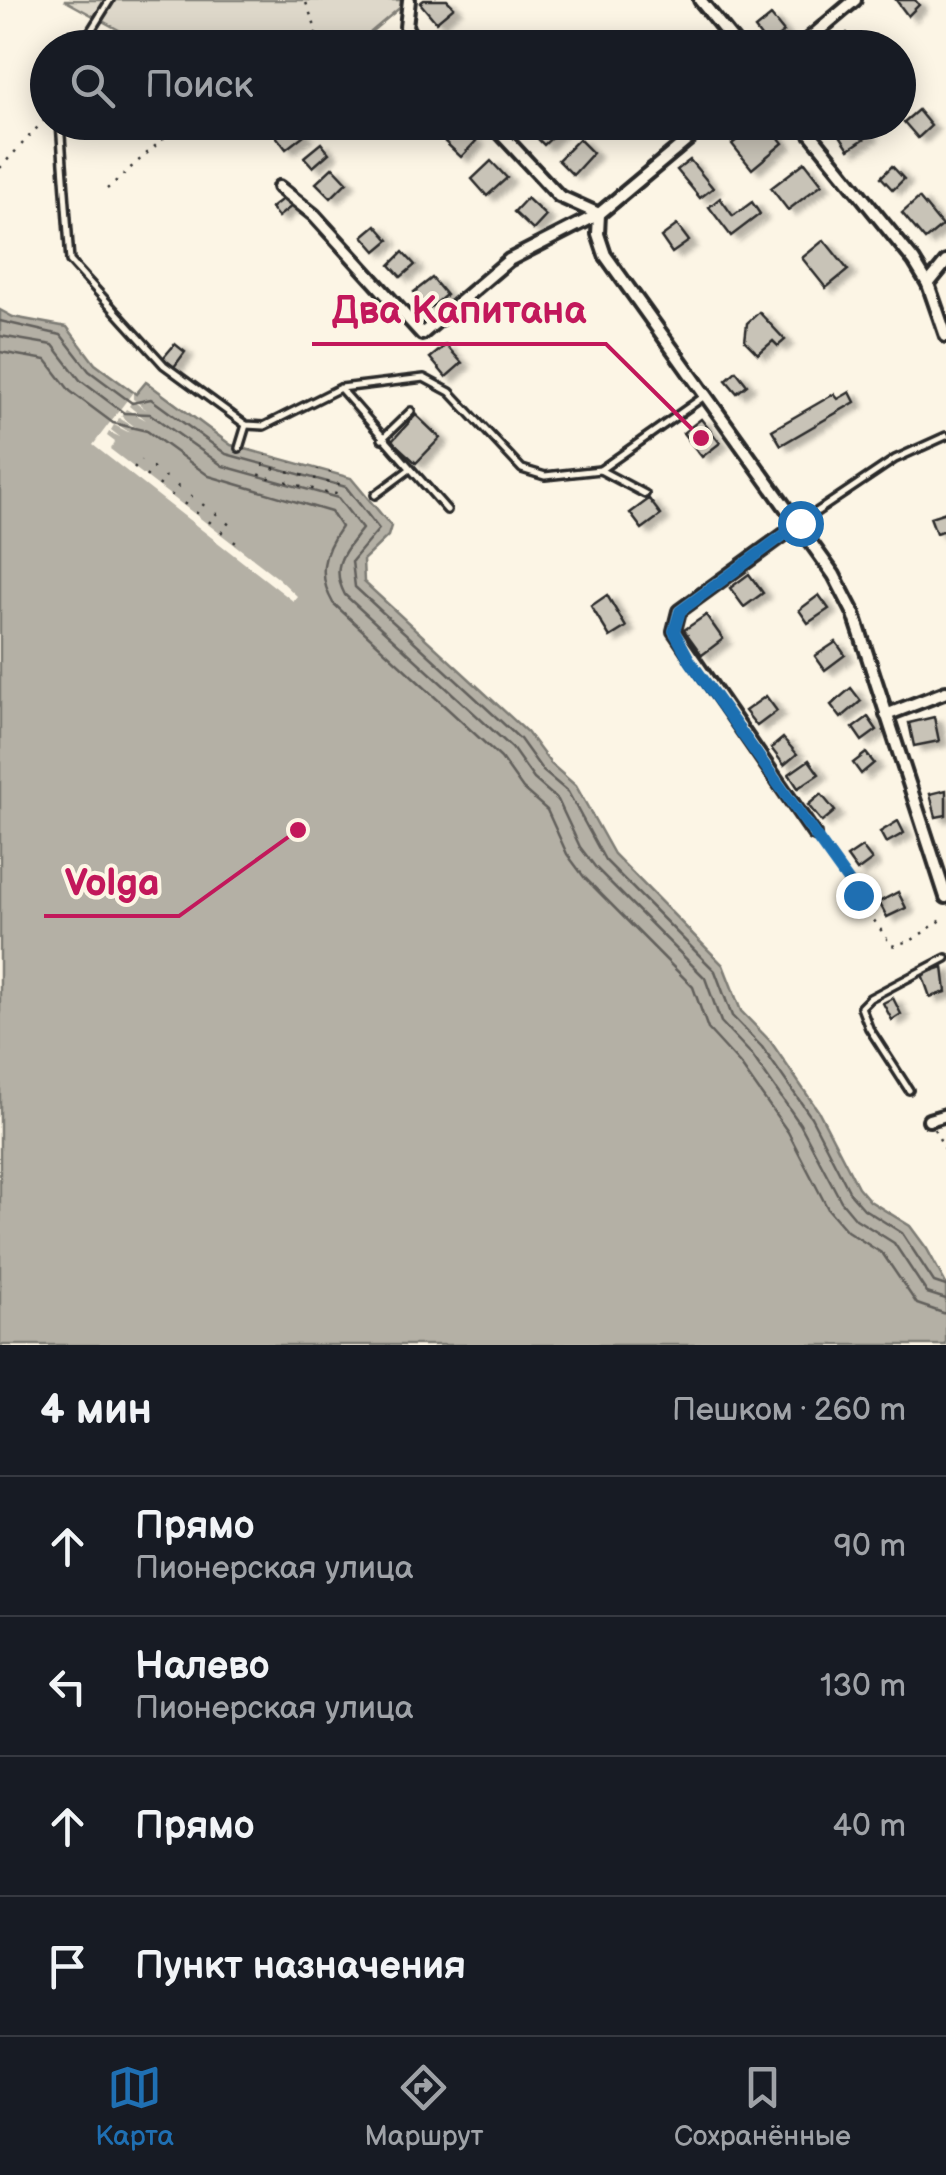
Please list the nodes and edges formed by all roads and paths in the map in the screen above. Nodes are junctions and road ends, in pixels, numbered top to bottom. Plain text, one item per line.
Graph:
1 (110, 0) edge
2 (305, 0) edge
3 (700, 0) edge
4 (855, 0) edge
5 (91, 30) edge
6 (316, 30) edge
7 (724, 30) edge
8 (819, 30) edge
9 (30, 136) edge
10 (61, 140) edge
11 (162, 140) edge
12 (507, 140) edge
13 (687, 140) edge
14 (815, 140) edge
15 (0, 168) edge
16 (279, 187) dead end
17 (108, 188) dead end
18 (599, 214) junction
19 (946, 262) edge
20 (928, 284) junction
21 (946, 336) edge
22 (340, 388) junction
23 (708, 394) junction
24 (411, 412) dead end
25 (246, 425) junction
26 (946, 436) edge
27 (382, 439) junction
28 (239, 448) dead end
29 (266, 456) dead end
30 (278, 459) dead end
31 (141, 460) dead end
32 (291, 462) dead end
33 (154, 466) dead end
34 (304, 466) dead end
35 (134, 468) dead end
36 (318, 469) dead end
37 (410, 469) junction
38 (600, 470) junction
39 (330, 472) dead end
40 (341, 475) dead end
41 (166, 476) dead end
42 (260, 476) dead end
43 (146, 477) dead end
44 (269, 480) dead end
45 (287, 483) dead end
46 (179, 484) dead end
47 (158, 486) dead end
48 (300, 487) dead end
49 (312, 490) dead end
50 (192, 494) dead end
51 (325, 494) dead end
52 (645, 494) dead end
53 (375, 495) dead end
54 (170, 496) dead end
55 (335, 496) dead end
56 (204, 504) dead end
57 (184, 505) dead end
58 (447, 510) dead end
59 (217, 512) dead end
60 (196, 514) dead end
61 (229, 522) dead end
62 (209, 523) dead end
63 (800, 523) junction
64 (220, 533) dead end
65 (240, 535) dead end
66 (234, 543) dead end
67 (946, 692) edge
68 (886, 715) junction
69 (814, 834) joint
70 (946, 897) edge
71 (946, 918) edge
72 (946, 958) edge
73 (909, 1090) dead end
74 (946, 1115) edge
75 (928, 1120) joint
76 (946, 1151) edge

1 - 5 lane
2 - 6 path
3 - 7 street
4 - 8 street
9 - 15 path
10 - 25 lane
11 - 17 path
12 - 18 street
13 - 18 street
14 - 20 street
16 - 18 street
18 - 23 street
19 - 20 street
20 - 21 street
22 - 25 lane
22 - 27 lane
22 - 38 lane
23 - 38 lane
23 - 63 street
24 - 27 lane
25 - 28 lane
26 - 63 lane
27 - 37 lane
29 - 42 path
30 - 44 path
31 - 35 path
32 - 45 path
33 - 43 path
34 - 48 path
36 - 49 path
37 - 53 lane
37 - 58 lane
38 - 52 lane
39 - 51 path
40 - 55 path
41 - 47 path
46 - 54 path
50 - 57 path
56 - 60 path
59 - 62 path
61 - 64 path
63 - 68 street
63 - 69 street
65 - 66 path
67 - 68 street
68 - 70 street
69 - 71 path
72 - 73 lane
74 - 75 street
75 - 76 path

